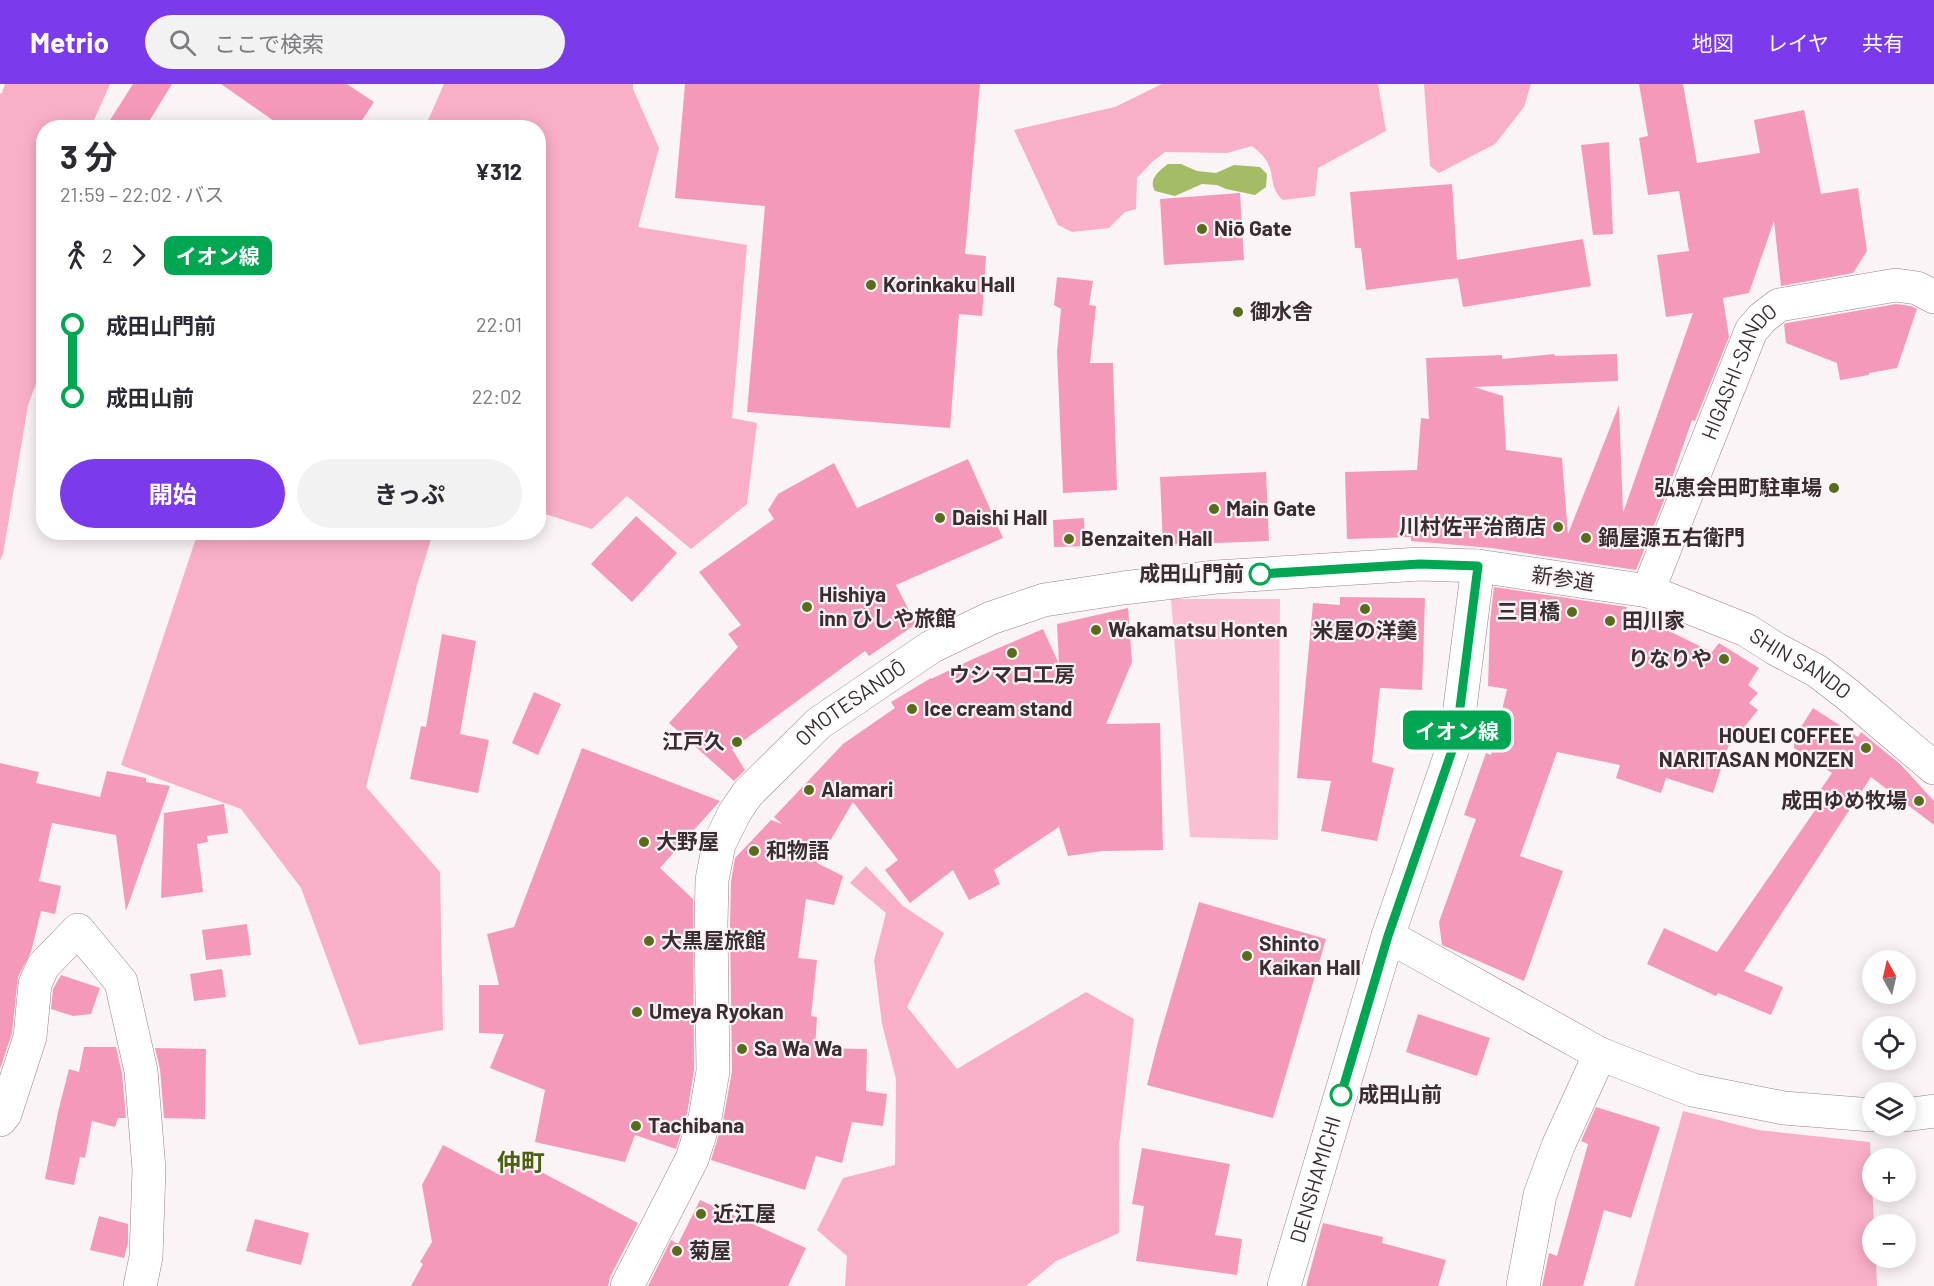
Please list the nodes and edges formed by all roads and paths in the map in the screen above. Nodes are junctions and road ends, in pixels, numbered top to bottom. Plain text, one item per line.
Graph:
1 (1934, 297) edge
2 (1478, 566) junction
3 (1648, 591) junction
4 (1934, 768) edge
5 (1388, 936) junction
6 (1600, 1054) junction
7 (1934, 1111) edge
8 (1916, 1113) edge
9 (1862, 1114) edge
10 (0, 1120) edge
11 (140, 1286) edge
12 (627, 1286) edge
13 (1284, 1286) edge
14 (1523, 1286) edge

1 - 3 street, HIGASHI-SANDO
2 - 3 street, 新参道
2 - 5 street, DENSHAMICHI
2 - 12 street, OMOTESANDŌ
3 - 4 street, SHIN SANDO
5 - 6 street
5 - 13 street, DENSHAMICHI
6 - 9 street
6 - 14 street
7 - 8 street
10 - 11 street

